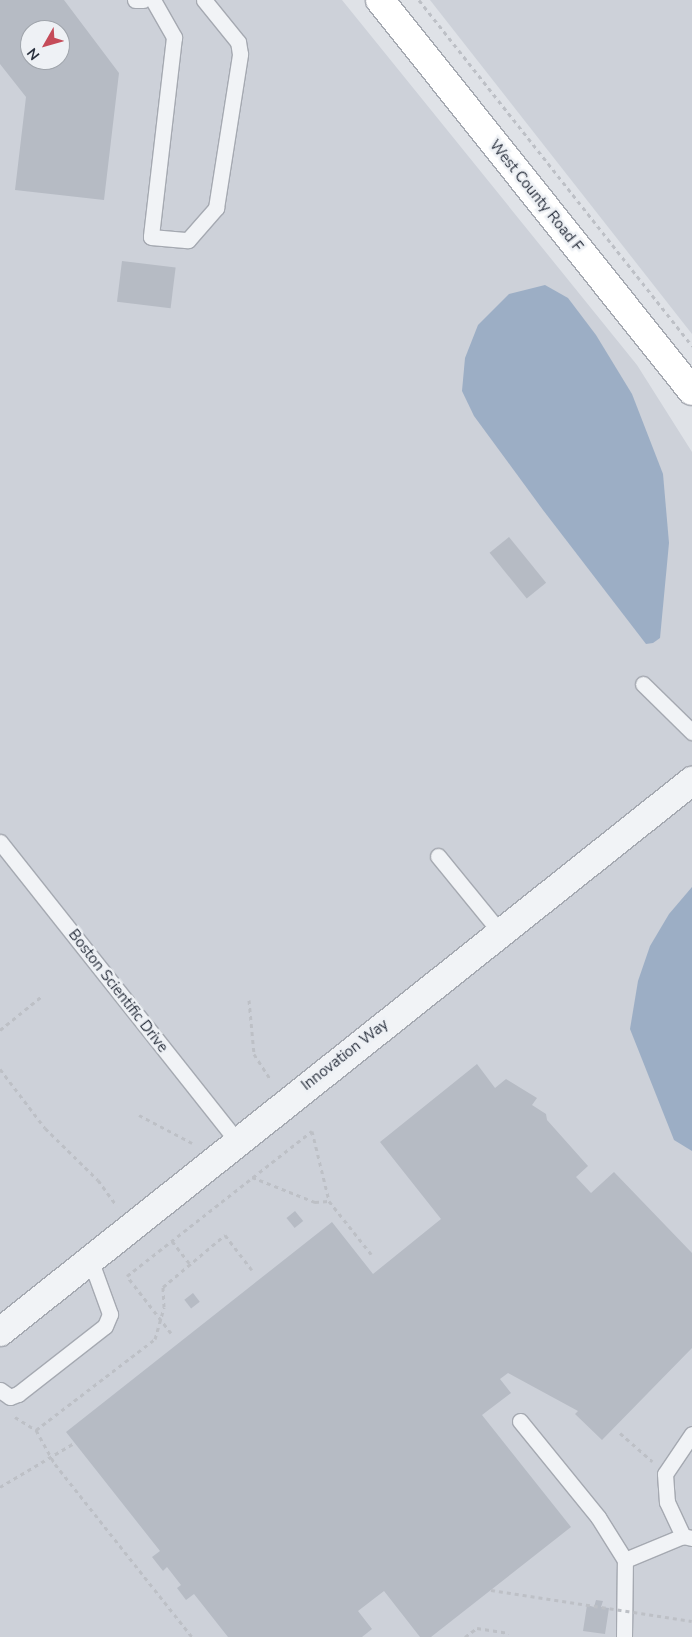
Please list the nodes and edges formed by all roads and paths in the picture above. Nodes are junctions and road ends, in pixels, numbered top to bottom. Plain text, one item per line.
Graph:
1 (135, 0) edge
2 (143, 0) edge
3 (153, 0) edge
4 (204, 0) edge
5 (380, 0) edge
6 (419, 0) edge
7 (692, 346) edge
8 (692, 391) edge
9 (643, 684) dead end
10 (692, 732) edge
11 (692, 781) edge
12 (0, 842) edge
13 (438, 856) dead end
14 (500, 932) junction
15 (42, 996) dead end
16 (249, 1000) dead end
17 (0, 1030) edge
18 (0, 1069) edge
19 (271, 1080) dead end
20 (138, 1115) dead end
21 (237, 1141) junction
22 (192, 1143) dead end
23 (252, 1177) junction
24 (329, 1201) junction
25 (117, 1206) dead end
26 (172, 1241) junction
27 (371, 1254) dead end
28 (90, 1259) junction
29 (190, 1264) junction
30 (252, 1270) dead end
31 (161, 1320) junction
32 (0, 1332) edge
33 (171, 1333) dead end
34 (0, 1390) edge
35 (7, 1412) dead end
36 (520, 1421) dead end
37 (36, 1430) junction
38 (620, 1433) dead end
39 (692, 1434) edge
40 (74, 1443) dead end
41 (665, 1474) junction
42 (0, 1487) edge
43 (688, 1537) edge
44 (625, 1560) junction
45 (491, 1590) dead end
46 (692, 1621) edge
47 (509, 1633) dead end
48 (192, 1637) edge
49 (465, 1637) edge
50 (624, 1637) edge

1 - 2 lane
3 - 4 lane
5 - 8 street, West County Road F
6 - 7 path
9 - 10 lane
11 - 14 street, Innovation Way
12 - 21 lane, Boston Scientific Drive
13 - 14 lane
14 - 21 street, Innovation Way
15 - 17 path
16 - 19 path
18 - 25 path
20 - 22 path
21 - 28 street, Innovation Way
23 - 24 path
23 - 24 path
23 - 26 path
24 - 27 path
26 - 29 path
26 - 31 path
28 - 32 street, Innovation Way
28 - 34 lane
29 - 30 path
29 - 31 path
31 - 33 path
31 - 37 path
35 - 37 path
36 - 44 lane
37 - 48 path
38 - 41 path
39 - 41 lane
40 - 42 path, bridge
41 - 43 lane
43 - 44 lane
44 - 50 lane
45 - 46 path, bridge
47 - 49 path

